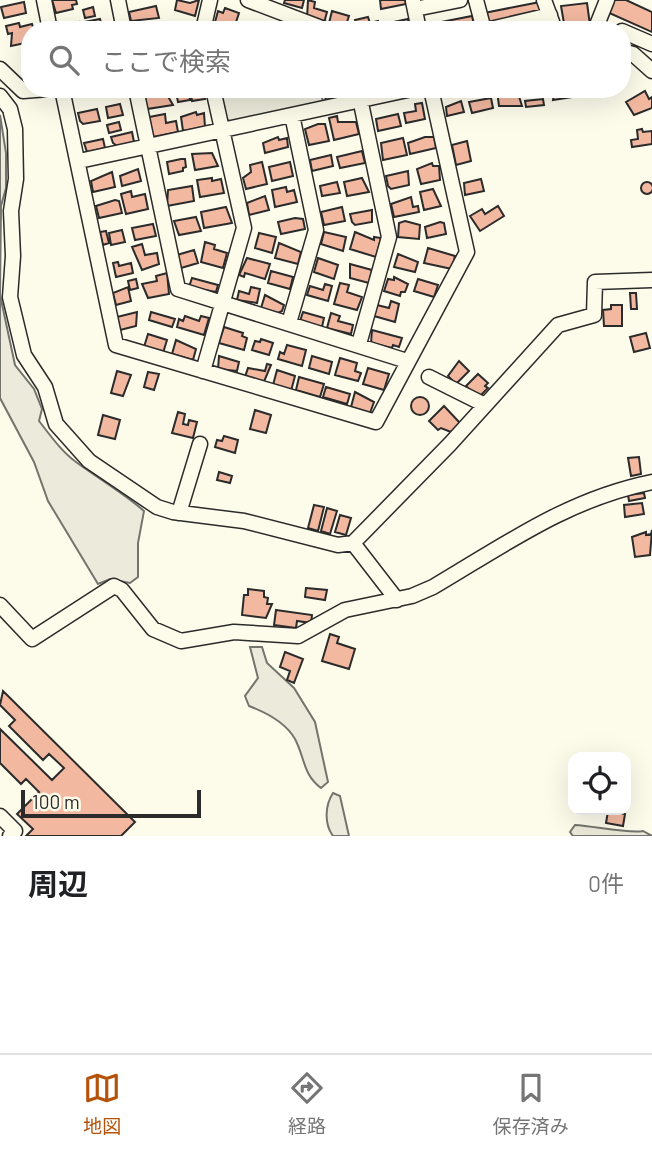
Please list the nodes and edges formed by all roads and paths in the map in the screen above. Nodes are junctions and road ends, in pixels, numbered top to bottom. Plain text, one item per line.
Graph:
1 (44, 0) edge
2 (118, 0) edge
3 (210, 0) edge
4 (248, 0) edge
5 (460, 0) edge
6 (476, 0) edge
7 (544, 0) edge
8 (607, 0) edge
9 (414, 5) edge
10 (550, 15) junction
11 (48, 21) edge
12 (122, 21) edge
13 (205, 21) edge
14 (303, 21) edge
15 (482, 21) edge
16 (524, 21) edge
17 (552, 21) edge
18 (598, 21) edge
19 (631, 35) edge
20 (652, 44) edge
21 (631, 53) edge
22 (0, 69) edge
23 (652, 71) edge
24 (21, 88) edge
25 (0, 96) edge
26 (64, 98) edge
27 (138, 98) edge
28 (215, 98) edge
29 (349, 98) edge
30 (360, 98) edge
31 (433, 98) edge
32 (292, 115) junction
33 (222, 130) junction
34 (147, 146) junction
35 (79, 161) junction
36 (652, 281) edge
37 (222, 304) junction
38 (289, 323) junction
39 (359, 344) junction
40 (407, 361) junction
41 (203, 371) junction
42 (429, 377) dead end
43 (485, 405) junction
44 (201, 444) dead end
45 (652, 482) edge
46 (179, 513) junction
47 (353, 543) junction
48 (397, 600) junction
49 (0, 604) edge
50 (0, 816) edge
51 (10, 836) edge

1 - 11 street
2 - 12 street
3 - 13 street
4 - 14 street
5 - 9 street
6 - 15 street
7 - 10 street
8 - 18 street
10 - 16 street
10 - 17 street
19 - 20 street
21 - 23 street
22 - 24 street
25 - 46 street
26 - 35 street
27 - 34 street
28 - 33 street
29 - 32 street
30 - 39 street
31 - 40 street
32 - 33 street
32 - 38 street
33 - 34 street
33 - 37 street
34 - 35 street
34 - 37 street
35 - 41 street
36 - 43 street
37 - 38 street
37 - 41 street
38 - 39 street
39 - 40 street
40 - 41 street
42 - 43 street
43 - 47 street
44 - 46 street
45 - 48 street
46 - 47 street
47 - 48 street
48 - 49 street
50 - 51 street

